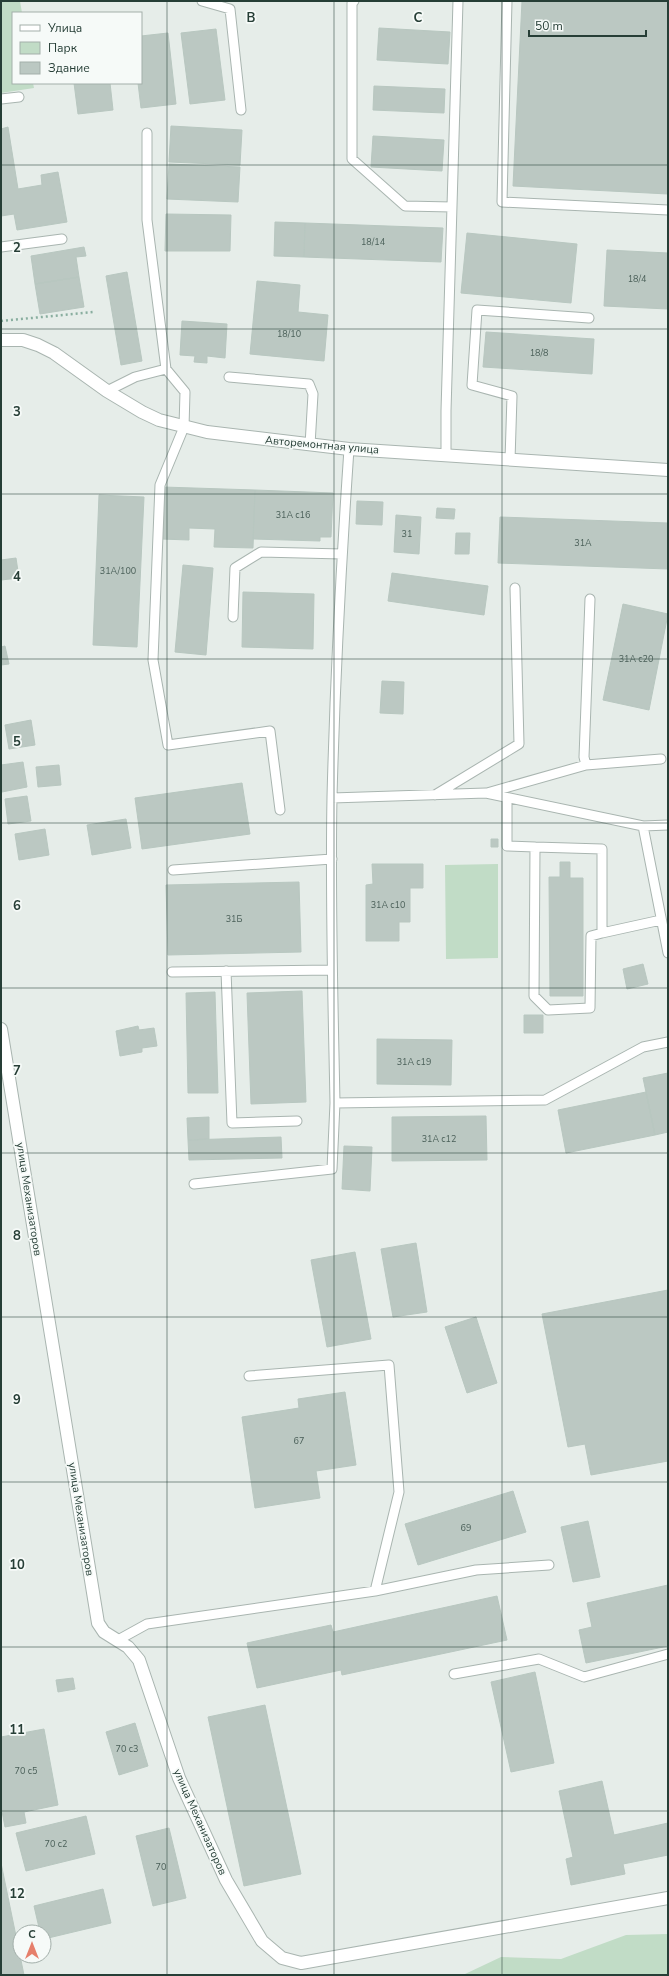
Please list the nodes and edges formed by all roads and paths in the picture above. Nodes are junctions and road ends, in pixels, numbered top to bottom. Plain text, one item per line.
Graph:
1 (202, 1) edge
2 (354, 1) edge
3 (458, 1) edge
4 (507, 1) edge
5 (19, 97) dead end
6 (1, 99) edge
7 (241, 110) dead end
8 (147, 133) dead end
9 (452, 207) junction
10 (668, 210) edge
11 (62, 239) dead end
12 (1, 247) edge
13 (93, 312) dead end
14 (589, 318) dead end
15 (1, 321) edge
16 (1, 339) edge
17 (166, 370) junction
18 (229, 377) dead end
19 (107, 391) junction
20 (184, 427) junction
21 (310, 445) junction
22 (349, 449) junction
23 (446, 456) junction
24 (510, 460) junction
25 (668, 470) edge
26 (342, 554) junction
27 (515, 588) dead end
28 (590, 599) dead end
29 (232, 618) dead end
30 (661, 759) dead end
31 (586, 765) junction
32 (486, 793) junction
33 (434, 796) junction
34 (332, 798) junction
35 (508, 798) junction
36 (280, 810) dead end
37 (668, 824) edge
38 (643, 826) junction
39 (535, 847) junction
40 (332, 859) junction
41 (173, 870) dead end
42 (661, 920) junction
43 (602, 933) junction
44 (668, 953) edge
45 (332, 970) junction
46 (226, 971) junction
47 (172, 972) dead end
48 (1, 1029) edge
49 (668, 1042) edge
50 (335, 1103) junction
51 (297, 1121) dead end
52 (194, 1184) dead end
53 (248, 1376) dead end
54 (549, 1565) dead end
55 (375, 1591) junction
56 (118, 1640) junction
57 (668, 1654) edge
58 (454, 1674) dead end
59 (668, 1898) edge

1 - 7 lane
2 - 9 lane
3 - 9 lane
4 - 10 lane
5 - 6 lane
8 - 17 lane
9 - 23 lane
11 - 12 lane
13 - 15 path
14 - 24 lane
16 - 19 street, Авторемонтная улица
17 - 19 lane
17 - 20 lane
18 - 21 lane
19 - 20 street, Авторемонтная улица
20 - 21 street, Авторемонтная улица
20 - 36 lane
21 - 22 street, Авторемонтная улица
22 - 23 street, Авторемонтная улица
22 - 26 lane
23 - 24 street, Авторемонтная улица
24 - 25 street, Авторемонтная улица
26 - 29 lane
26 - 34 lane
27 - 33 lane
28 - 31 lane
30 - 31 lane
31 - 32 lane
32 - 33 lane
32 - 35 lane
33 - 34 lane
34 - 40 lane
35 - 38 lane
35 - 39 lane
37 - 38 lane
38 - 42 lane
39 - 43 lane
39 - 43 lane
40 - 41 lane
40 - 45 lane
42 - 43 lane
42 - 44 lane
45 - 46 lane
45 - 50 lane
46 - 47 lane
46 - 51 lane
48 - 56 street, улица Механизаторов
49 - 50 lane
50 - 52 lane
53 - 55 lane
54 - 55 lane
55 - 56 lane
56 - 59 street, улица Механизаторов
57 - 58 lane

